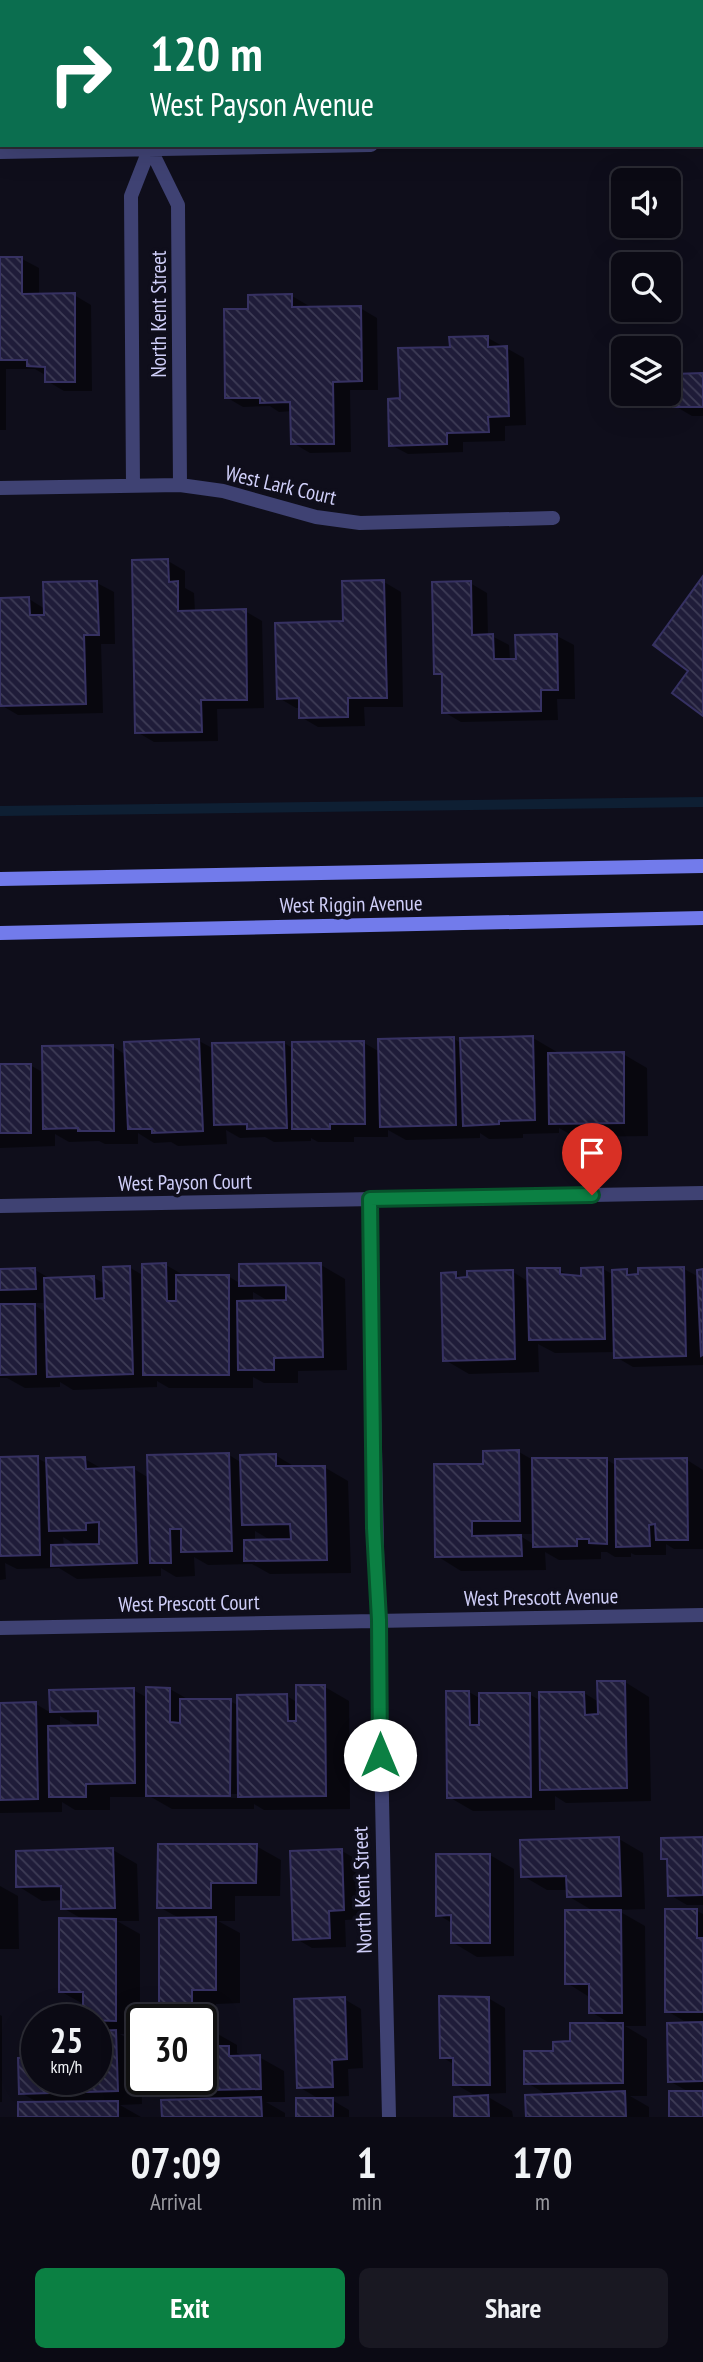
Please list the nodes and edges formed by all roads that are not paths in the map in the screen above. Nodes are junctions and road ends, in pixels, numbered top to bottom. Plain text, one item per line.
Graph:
1 (151, 147) edge
2 (0, 152) edge
3 (180, 485) junction
4 (134, 486) junction
5 (0, 488) edge
6 (553, 518) dead end
7 (703, 866) edge
8 (0, 879) edge
9 (703, 918) edge
10 (0, 933) edge
11 (703, 1193) edge
12 (370, 1199) junction
13 (0, 1206) edge
14 (703, 1615) edge
15 (379, 1620) junction
16 (0, 1628) edge
17 (389, 2117) edge

1 - 2 street
1 - 3 street, North Kent Street
1 - 4 street, North Kent Street
3 - 4 street, West Lark Court
3 - 6 street, West Lark Court
4 - 5 street, West Lark Court
7 - 8 main road, West Riggin Avenue
9 - 10 main road, West Riggin Avenue
11 - 12 street, West Payson Court
12 - 13 street, West Payson Court
12 - 15 street, North Kent Street
14 - 15 street, West Prescott Avenue
15 - 16 street, West Prescott Court
15 - 17 street, North Kent Street

